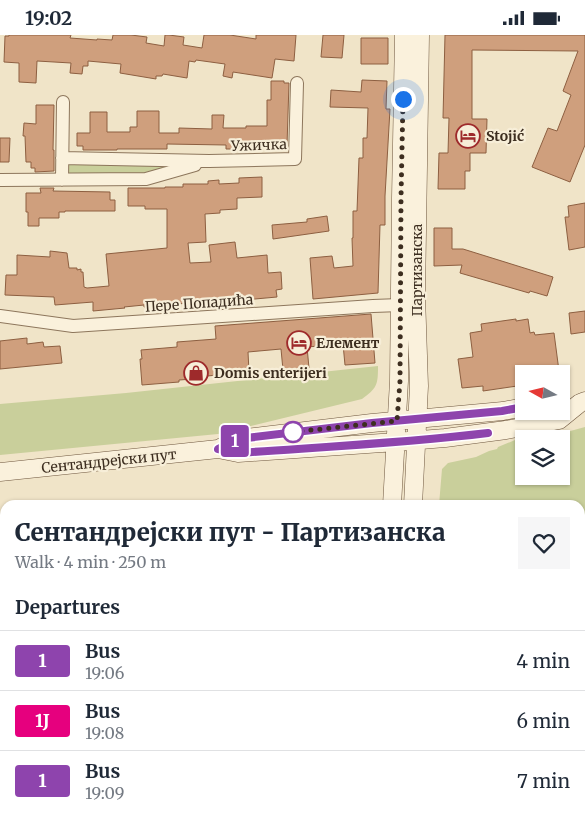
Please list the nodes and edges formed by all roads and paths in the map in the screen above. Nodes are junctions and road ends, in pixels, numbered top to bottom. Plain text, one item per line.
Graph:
1 (404, 35) edge
2 (420, 35) edge
3 (297, 83) dead end
4 (63, 102) dead end
5 (62, 158) junction
6 (209, 161) junction
7 (62, 179) junction
8 (0, 180) edge
9 (400, 305) junction
10 (0, 316) edge
11 (570, 402) edge
12 (583, 402) edge
13 (515, 409) edge
14 (418, 419) junction
15 (397, 421) junction
16 (417, 440) junction
17 (396, 442) junction
18 (218, 449) junction
19 (0, 472) edge
20 (392, 500) edge
21 (413, 500) edge

1 - 9 main road, Партизанска
2 - 14 main road, Партизанска
3 - 6 street, Ужичка
4 - 5 street
5 - 6 street, Ужичка
5 - 7 street
6 - 7 street, Ужичка
7 - 8 street, Ужичка
9 - 10 street, Пере Попадића
9 - 15 main road, Партизанска
11 - 12 main road, Сентандрејски пут
12 - 16 main road, Сентандрејски пут
13 - 14 main road, Сентандрејски пут
14 - 15 main road, Сентандрејски пут
14 - 16 main road, Партизанска
15 - 17 main road, Партизанска
15 - 18 main road, Сентандрејски пут
16 - 17 main road, Сентандрејски пут
16 - 21 main road, Партизанска
17 - 18 main road, Сентандрејски пут
17 - 20 main road, Партизанска
18 - 19 main road, Сентандрејски пут

